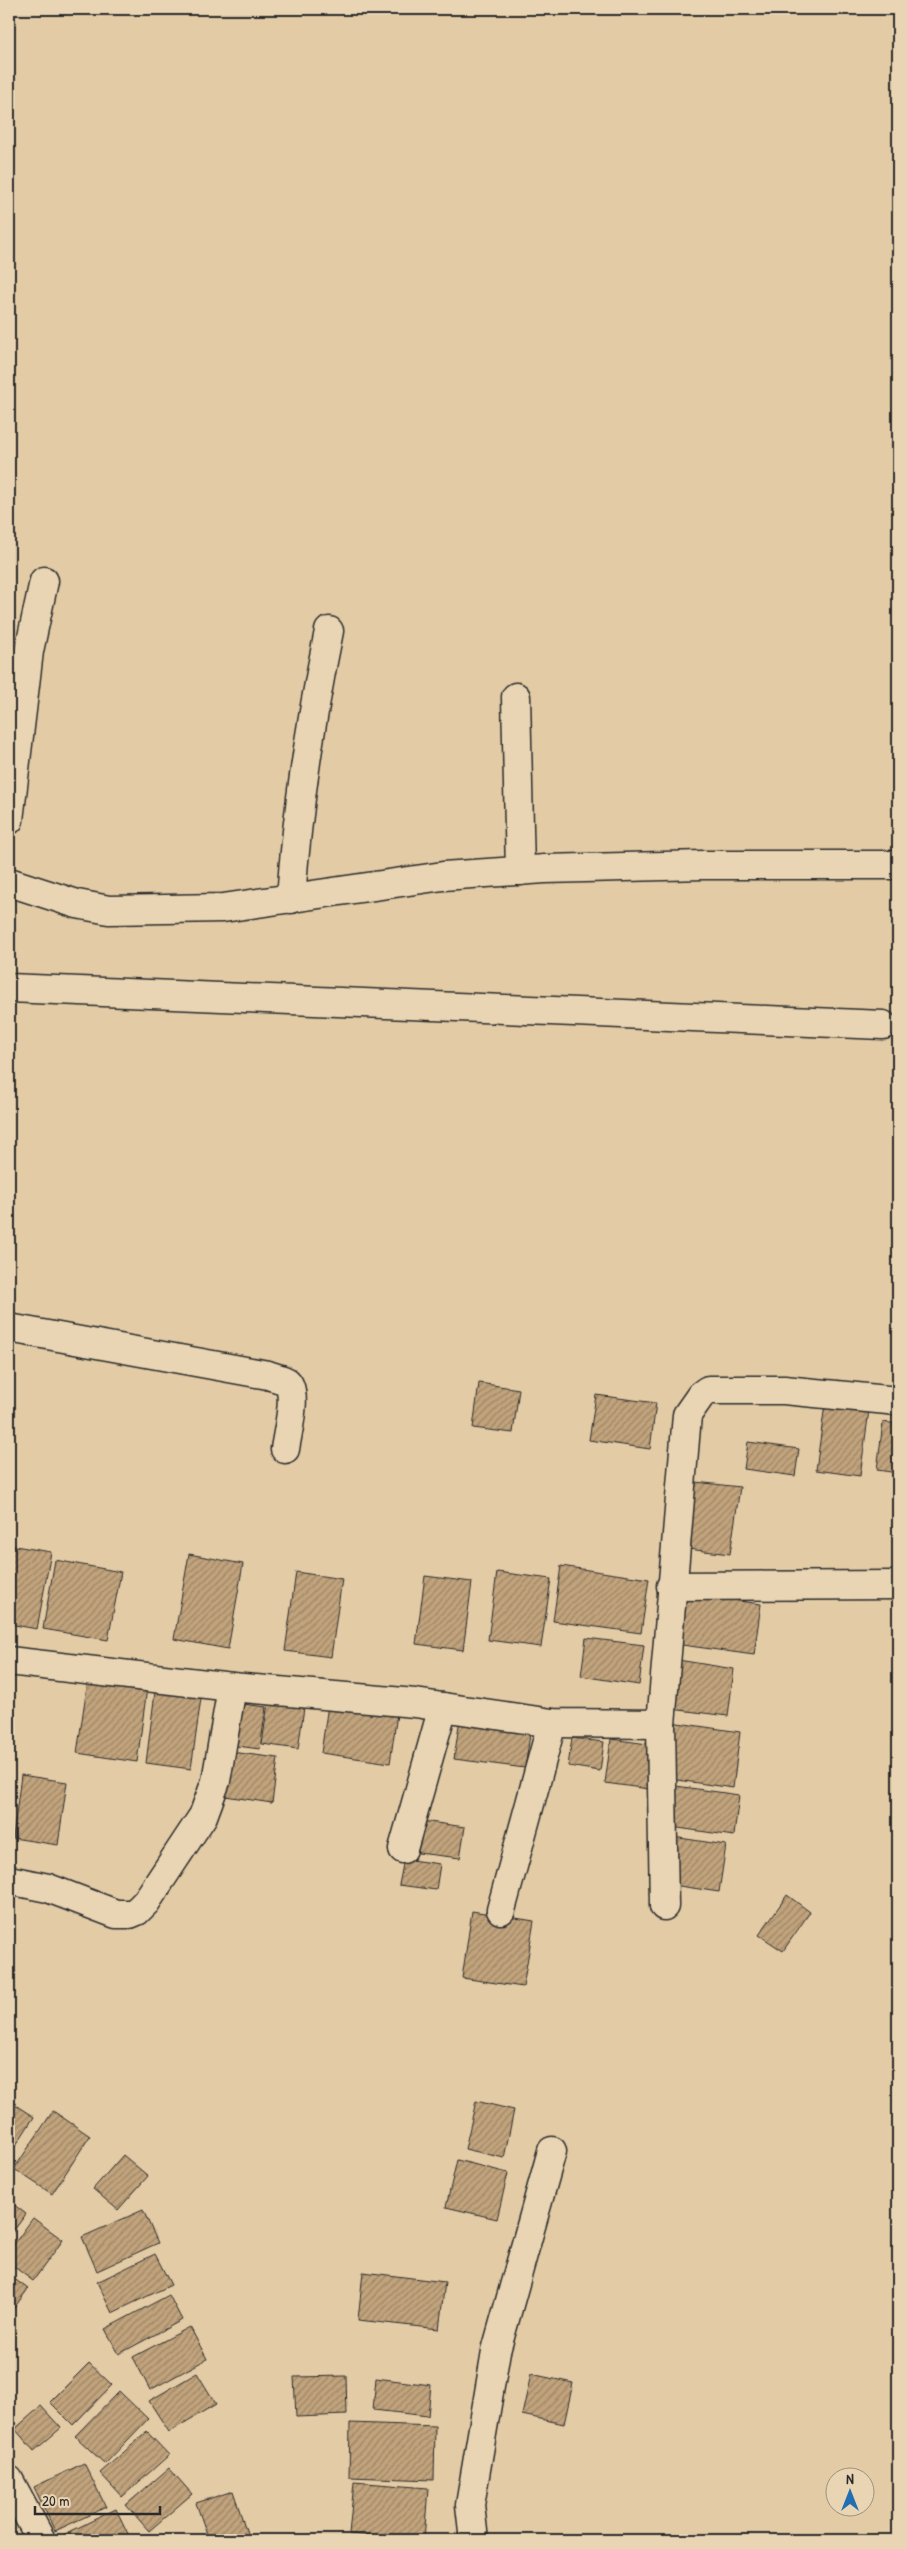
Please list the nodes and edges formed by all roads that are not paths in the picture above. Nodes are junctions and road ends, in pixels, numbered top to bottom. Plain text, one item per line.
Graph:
1 (44, 581) dead end
2 (328, 631) dead end
3 (516, 697) dead end
4 (9, 820) edge
5 (898, 865) edge
6 (520, 871) junction
7 (9, 882) edge
8 (291, 899) junction
9 (9, 988) edge
10 (883, 1025) dead end
11 (9, 1328) edge
12 (898, 1401) edge
13 (285, 1449) dead end
14 (898, 1585) edge
15 (671, 1586) junction
16 (9, 1661) edge
17 (232, 1687) junction
18 (443, 1707) junction
19 (552, 1723) junction
20 (661, 1724) junction
21 (403, 1850) dead end
22 (9, 1880) edge
23 (664, 1906) dead end
24 (501, 1910) dead end
25 (552, 2151) dead end
26 (9, 2480) edge
27 (41, 2540) edge
28 (474, 2540) edge

1 - 4 street
2 - 8 street
3 - 6 street
5 - 6 street
6 - 8 street
7 - 8 street
9 - 10 street
11 - 13 street
12 - 15 street
14 - 15 street
15 - 20 street
16 - 17 street
17 - 18 street
17 - 22 street
18 - 19 street
18 - 21 street
19 - 20 street
19 - 24 street
20 - 23 street
25 - 28 street
26 - 27 street

